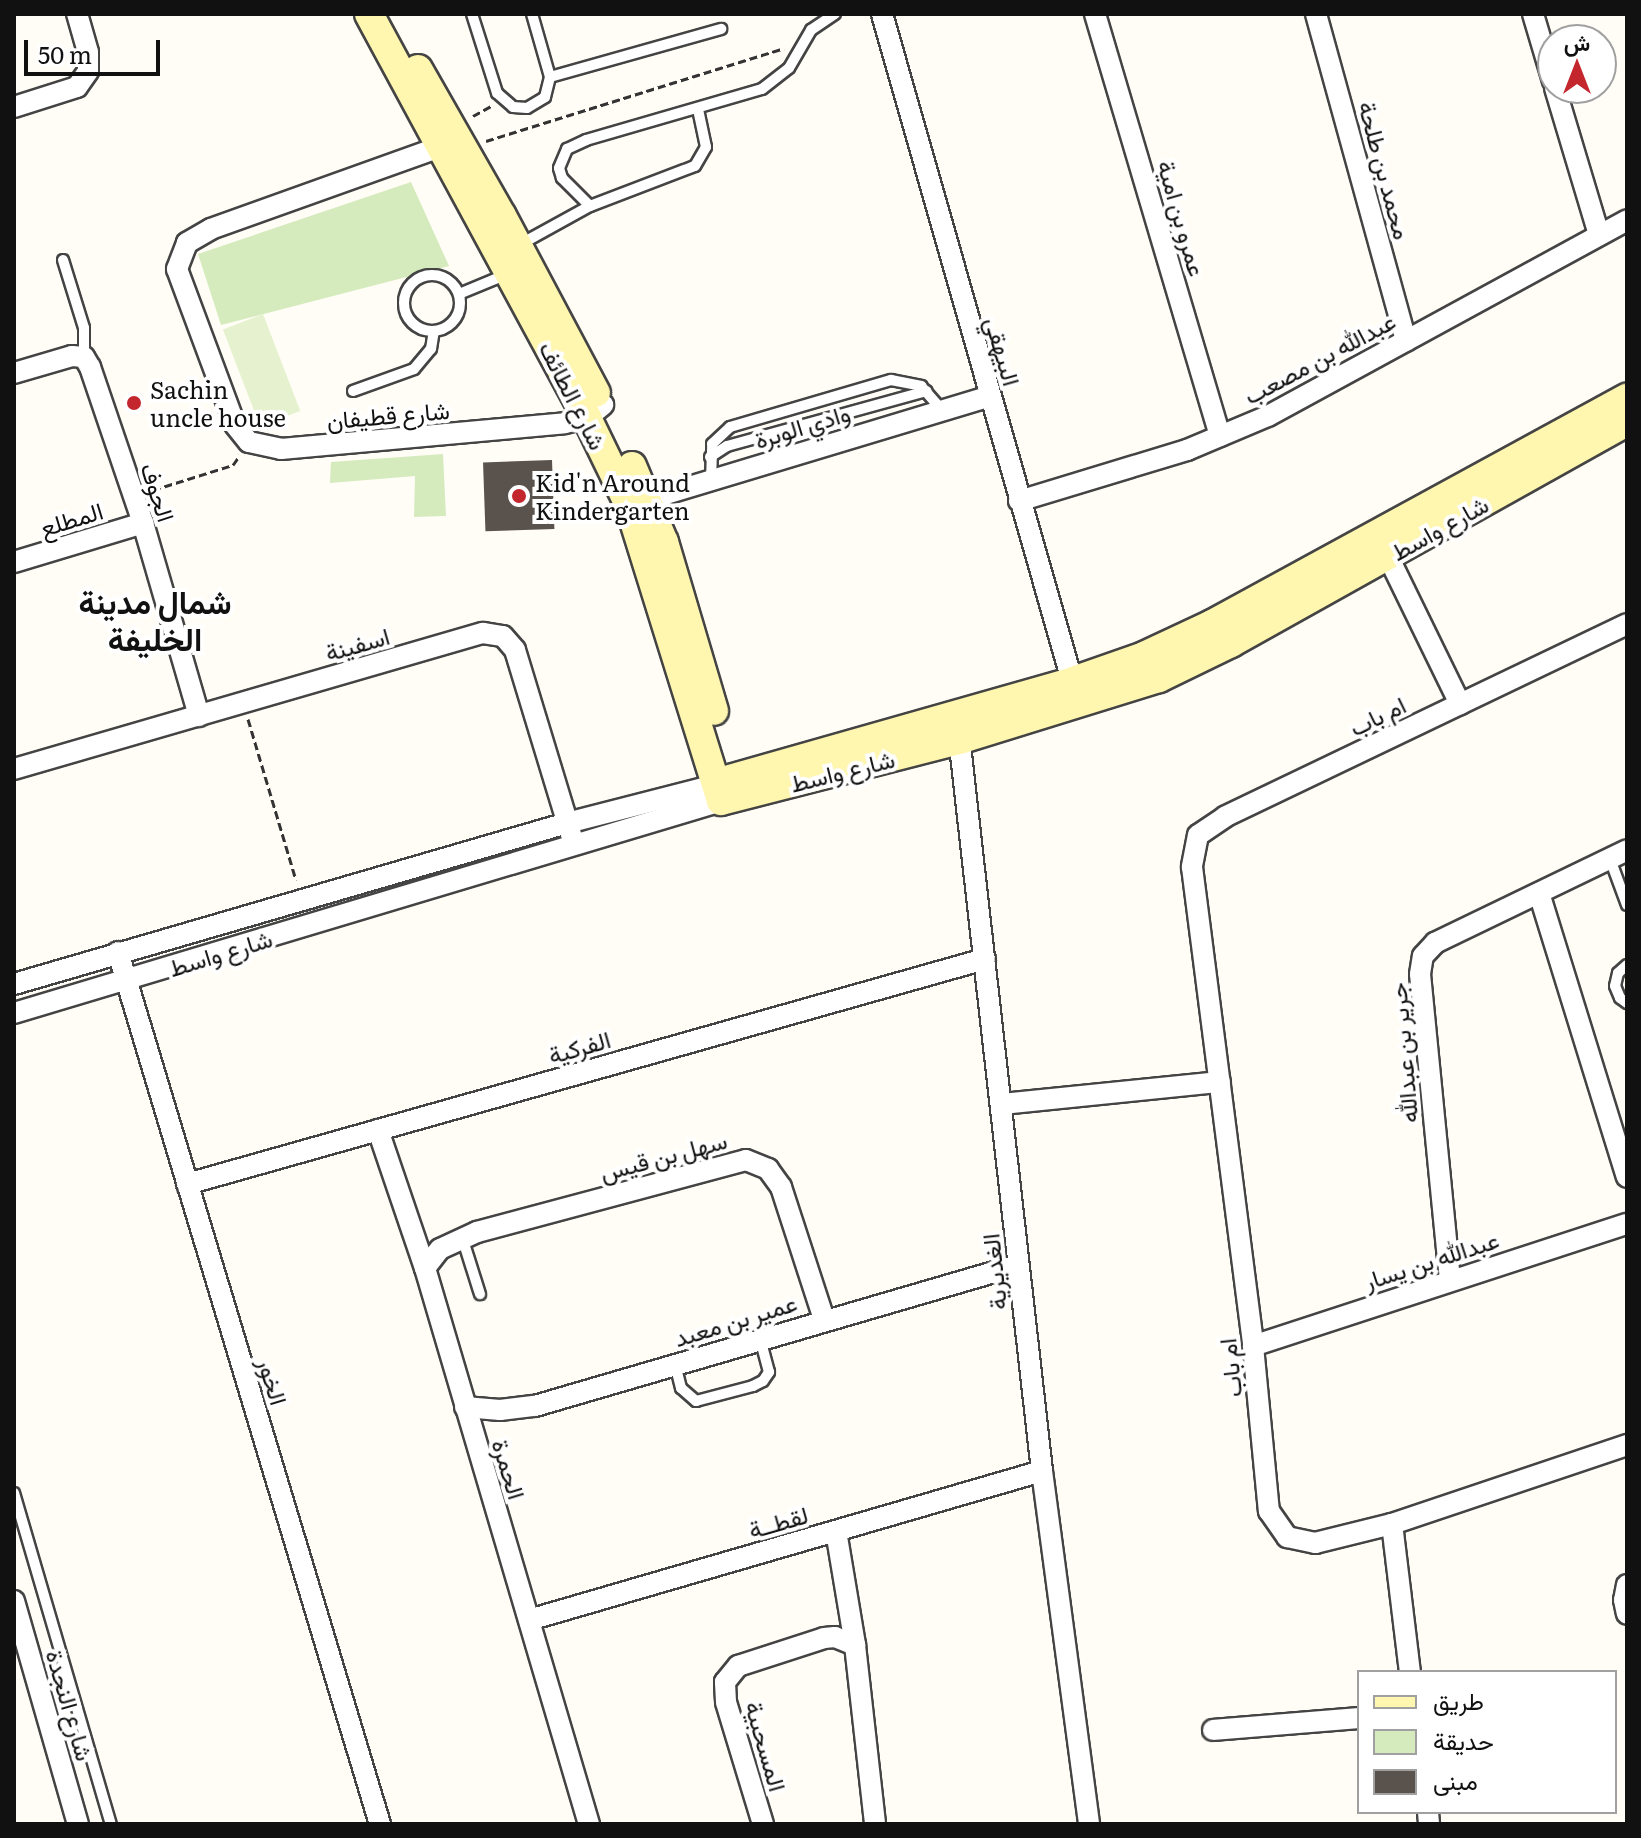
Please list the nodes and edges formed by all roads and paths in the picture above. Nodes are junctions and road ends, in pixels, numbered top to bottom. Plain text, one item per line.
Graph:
1 (77, 14) edge
2 (369, 14) edge
3 (390, 14) edge
4 (472, 14) edge
5 (532, 14) edge
6 (835, 14) edge
7 (882, 14) edge
8 (1095, 14) edge
9 (1316, 14) edge
10 (721, 29) dead end
11 (803, 42) junction
12 (550, 77) junction
13 (501, 99) junction
14 (1560, 104) edge
15 (14, 107) edge
16 (698, 110) junction
17 (454, 142) junction
18 (590, 206) junction
19 (1627, 220) edge
20 (1599, 235) junction
21 (63, 260) dead end
22 (513, 260) junction
23 (459, 294) junction
24 (434, 331) junction
25 (1406, 341) junction
26 (84, 357) junction
27 (14, 373) edge
28 (353, 391) dead end
29 (927, 391) junction
30 (990, 396) junction
31 (1627, 398) edge
32 (942, 410) junction
33 (595, 411) junction
34 (1627, 422) edge
35 (1220, 436) junction
36 (249, 442) junction
37 (710, 457) junction
38 (711, 480) junction
39 (134, 496) junction
40 (1019, 501) junction
41 (638, 502) junction
42 (143, 523) junction
43 (1382, 545) junction
44 (14, 562) edge
45 (1627, 624) edge
46 (1076, 692) junction
47 (243, 703) junction
48 (1460, 704) junction
49 (199, 716) junction
50 (957, 727) junction
51 (14, 769) edge
52 (726, 790) junction
53 (567, 823) junction
54 (574, 844) junction
55 (1619, 854) edge
56 (1539, 893) junction
57 (302, 899) junction
58 (1624, 906) edge
59 (118, 952) junction
60 (985, 959) junction
61 (1627, 965) edge
62 (127, 981) junction
63 (14, 984) edge
64 (1627, 1003) edge
65 (14, 1013) edge
66 (1220, 1082) junction
67 (1002, 1104) junction
68 (378, 1130) junction
69 (1627, 1177) edge
70 (187, 1184) junction
71 (1627, 1224) edge
72 (462, 1237) junction
73 (1018, 1265) junction
74 (425, 1268) junction
75 (1450, 1280) junction
76 (480, 1294) dead end
77 (824, 1319) junction
78 (760, 1338) junction
79 (1253, 1346) junction
80 (675, 1364) junction
81 (465, 1407) junction
82 (1627, 1445) edge
83 (1042, 1471) junction
84 (14, 1493) edge
85 (1392, 1524) junction
86 (836, 1531) junction
87 (1627, 1585) edge
88 (14, 1601) edge
89 (1627, 1614) edge
90 (529, 1620) junction
91 (855, 1645) junction
92 (1410, 1670) edge
93 (1357, 1718) edge
94 (1213, 1730) dead end
95 (78, 1824) edge
96 (111, 1824) edge
97 (380, 1824) edge
98 (589, 1824) edge
99 (763, 1824) edge
100 (875, 1824) edge
101 (1089, 1824) edge

1 - 15 street
2 - 17 street, شارع الطائف
3 - 17 street, شارع الطائف
4 - 13 lane
5 - 12 lane
6 - 11 lane
7 - 30 street, البيهقي
8 - 35 street, عمرو بن امية
9 - 25 street, محمد بن طلحة
10 - 12 lane
11 - 16 lane
11 - 17 path
12 - 13 lane
13 - 17 path
14 - 20 street
16 - 18 lane
16 - 18 lane
17 - 22 street, شارع الطائف
17 - 36 street
18 - 22 lane
19 - 20 street, عبدالله بن مصعب
20 - 25 street, عبدالله بن مصعب
21 - 26 lane
22 - 23 lane
22 - 33 street, شارع الطائف
23 - 24 lane
23 - 24 lane
24 - 28 lane
25 - 35 street, عبدالله بن مصعب
26 - 27 street
26 - 39 street, الجوف
29 - 32 lane
29 - 37 lane
29 - 37 lane
30 - 32 street, وادي الوبرة
30 - 40 street, البيهقي
31 - 43 street, شارع واسط
32 - 38 street, وادي الوبرة
33 - 36 street, شارع قطيفان
33 - 41 street, شارع الطائف
34 - 43 street, شارع واسط
35 - 40 street, عبدالله بن مصعب
36 - 39 path
37 - 38 lane
38 - 41 street, وادي الوبرة
39 - 42 street, الجوف
40 - 46 street, البيهقي
41 - 52 street, شارع الطائف
42 - 44 street, المطلع
42 - 49 street, الجوف
43 - 46 street, شارع واسط
43 - 48 street
45 - 48 street, ام باب
46 - 50 street, شارع واسط
47 - 49 street, اسفينة
47 - 53 street, اسفينة
47 - 57 path
48 - 66 street, ام باب
49 - 51 street, اسفينة
50 - 52 street, شارع واسط
50 - 60 street, الغديرية
52 - 53 street, شارع واسط
52 - 54 street, شارع واسط
53 - 54 street, اسفينة
53 - 57 street, شارع واسط
54 - 62 street, شارع واسط
55 - 56 street, جرير بن عبدالله
55 - 58 lane
56 - 69 street
56 - 75 street, جرير بن عبدالله
57 - 59 street, شارع واسط
59 - 62 street, الخور
59 - 63 street, شارع واسط
60 - 67 street, الغديرية
60 - 68 street, الفركية
61 - 64 lane
62 - 65 street, شارع واسط
62 - 70 street, الخور
66 - 67 street
66 - 79 street, ام باب
67 - 73 street, الغديرية
68 - 70 street, الفركية
68 - 74 street, الحمرة
70 - 97 street, الخور
71 - 75 street, عبدالله بن يسار
72 - 74 street, سهل بن قيس
72 - 76 lane
72 - 77 street, سهل بن قيس
73 - 77 street, عمير بن معبد
73 - 83 street, الغديرية
74 - 81 street, الحمرة
75 - 79 street, عبدالله بن يسار
77 - 78 street, عمير بن معبد
78 - 80 street, عمير بن معبد
78 - 80 lane
79 - 85 street, ام باب
80 - 81 street, عمير بن معبد
81 - 90 street, الحمرة
82 - 85 street, ام باب
83 - 86 street, لقطــة
83 - 101 street, الغديرية
84 - 96 lane
85 - 92 street
86 - 90 street, لقطــة
86 - 91 street
87 - 89 street
88 - 95 street, شارع النجدة
90 - 98 street, الحمرة
91 - 99 street, المسحبية
91 - 100 street
93 - 94 street

